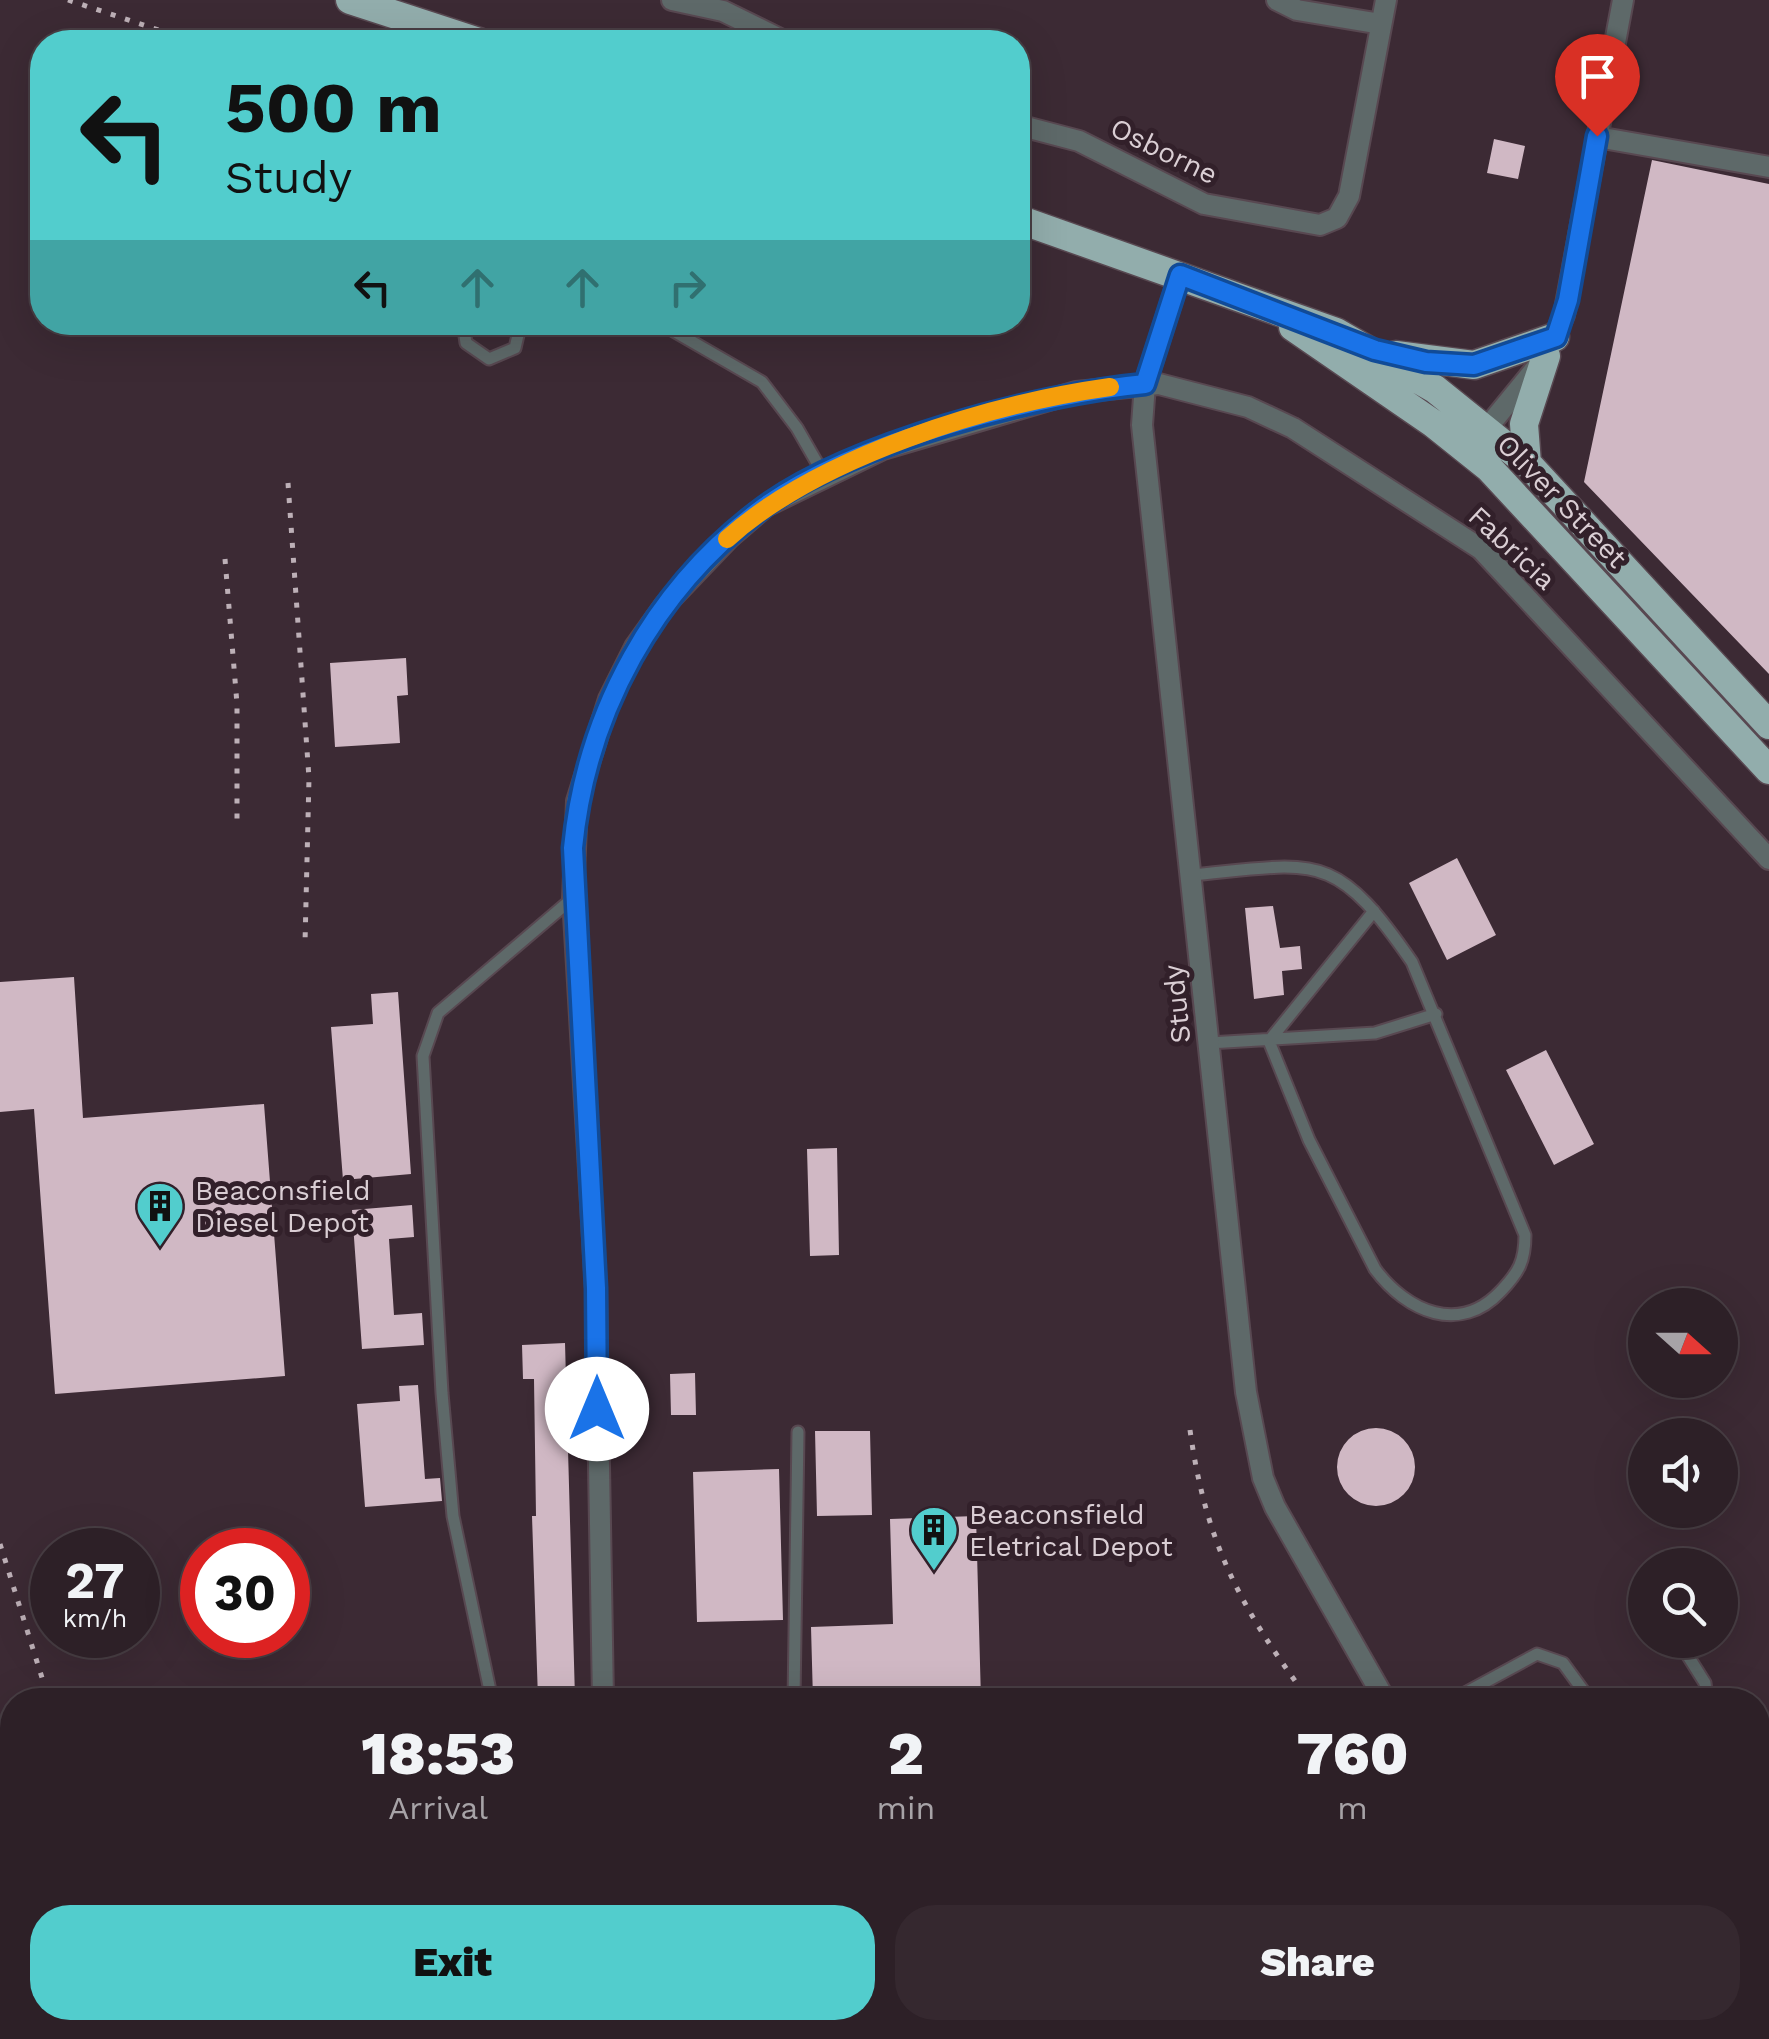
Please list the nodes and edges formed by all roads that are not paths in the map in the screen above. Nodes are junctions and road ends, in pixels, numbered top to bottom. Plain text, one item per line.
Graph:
1 (350, 0) edge
2 (672, 0) edge
3 (1277, 0) edge
4 (1386, 0) edge
5 (1623, 0) edge
6 (1382, 24) junction
7 (441, 30) edge
8 (762, 30) edge
9 (1030, 128) edge
10 (1597, 136) junction
11 (1769, 167) edge
12 (1030, 223) edge
13 (1180, 275) junction
14 (1276, 313) junction
15 (465, 335) edge
16 (518, 335) edge
17 (681, 335) edge
18 (1550, 346) junction
19 (1375, 350) junction
20 (1145, 384) junction
21 (1487, 428) junction
22 (1468, 451) junction
23 (1527, 464) junction
24 (824, 475) junction
25 (1769, 725) edge
26 (1769, 770) edge
27 (1769, 859) edge
28 (1190, 875) junction
29 (573, 898) junction
30 (1374, 912) junction
31 (1436, 1014) junction
32 (1269, 1040) junction
33 (1209, 1043) junction
34 (798, 1432) dead end
35 (1689, 1658) edge
36 (490, 1688) edge
37 (603, 1688) edge
38 (794, 1688) edge
39 (1378, 1688) edge
40 (1474, 1688) edge
41 (1581, 1688) edge
42 (1706, 1688) edge

1 - 7 highway
2 - 8 street
3 - 6 street
4 - 6 street
5 - 10 street
6 - 9 street, Osborne
10 - 11 street
10 - 18 street
12 - 13 highway, Oliver Street
13 - 14 highway, Oliver Street
13 - 20 street, Study
14 - 19 highway, Oliver Street
14 - 22 highway, Oliver Street
15 - 16 lane
17 - 24 lane
18 - 19 highway
18 - 21 street
18 - 23 highway
19 - 21 highway, Oliver Street
20 - 24 street, Fabricia
20 - 27 street, Fabricia
20 - 28 street, Study
21 - 22 street
21 - 23 highway, Oliver Street
22 - 26 highway, Oliver Street
23 - 25 highway, Oliver Street
24 - 29 street, Fabricia
28 - 30 lane
28 - 33 street, Study
29 - 36 lane
29 - 37 street, Fabricia
30 - 31 lane
30 - 32 lane
31 - 32 lane
31 - 32 lane
32 - 33 lane
33 - 39 street, Study
34 - 38 lane
35 - 42 lane
40 - 41 lane

